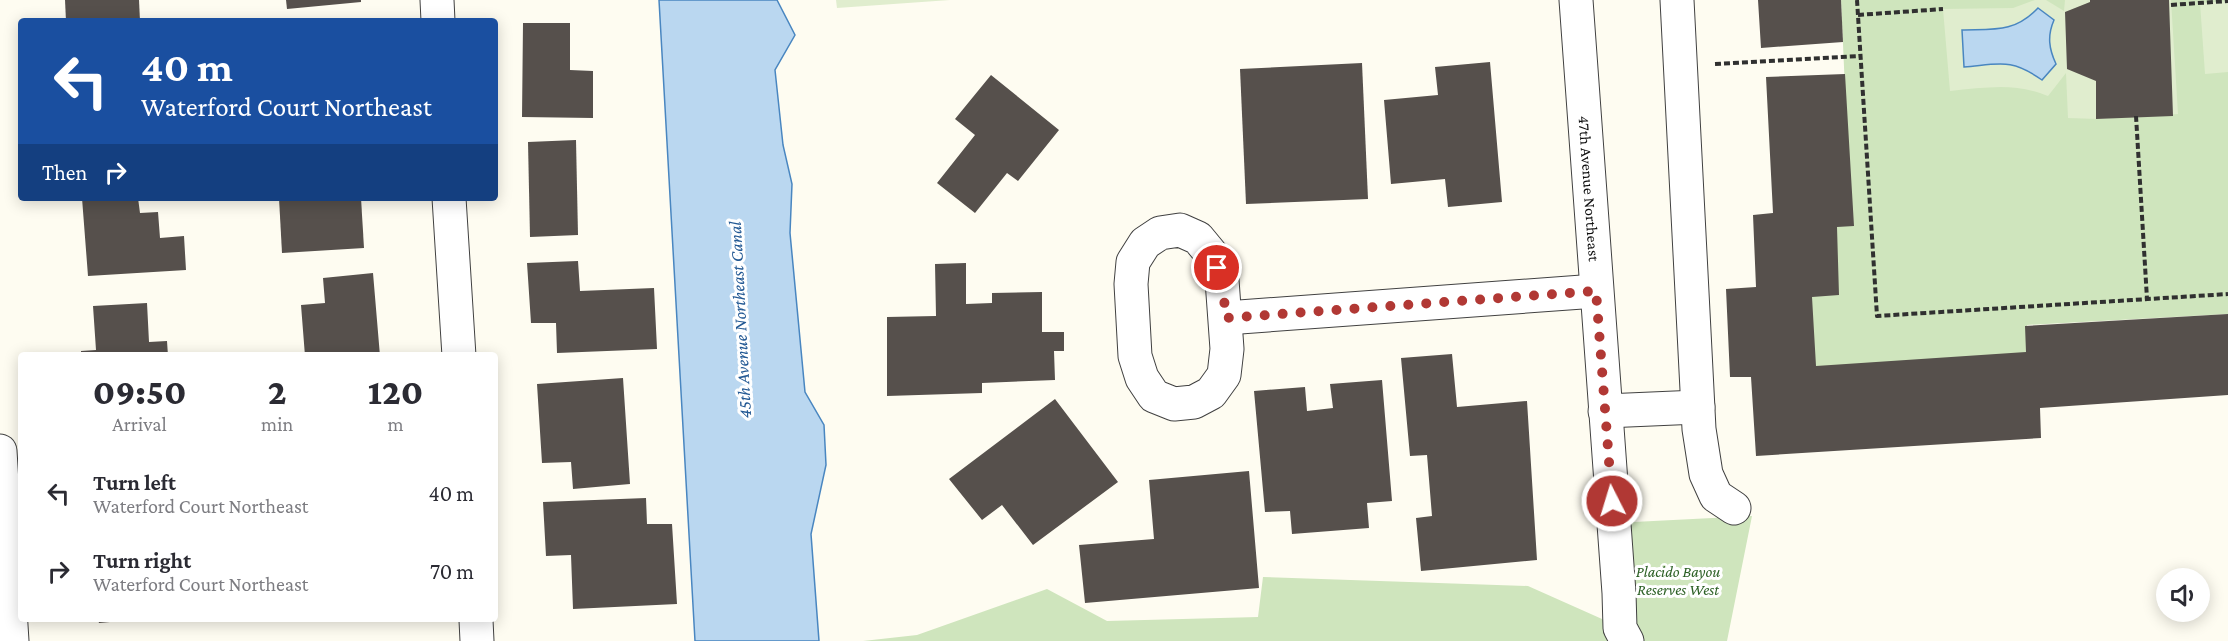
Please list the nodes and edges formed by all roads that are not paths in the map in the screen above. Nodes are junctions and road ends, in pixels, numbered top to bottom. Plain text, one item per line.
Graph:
1 (437, 0) edge
2 (1576, 0) edge
3 (1677, 0) edge
4 (438, 18) edge
5 (449, 201) edge
6 (1596, 291) junction
7 (1226, 318) junction
8 (459, 352) edge
9 (1698, 406) junction
10 (1605, 411) junction
11 (0, 451) edge
12 (1734, 508) dead end
13 (476, 622) edge
14 (1620, 636) edge
15 (12, 641) edge
16 (477, 641) edge

1 - 4 street
2 - 6 street, 47th Avenue Northeast
3 - 9 street
5 - 8 street
6 - 7 street
6 - 10 street, 47th Avenue Northeast
7 - 7 street
9 - 10 street
9 - 12 street
10 - 14 street, 47th Avenue Northeast
11 - 15 street
13 - 16 street

